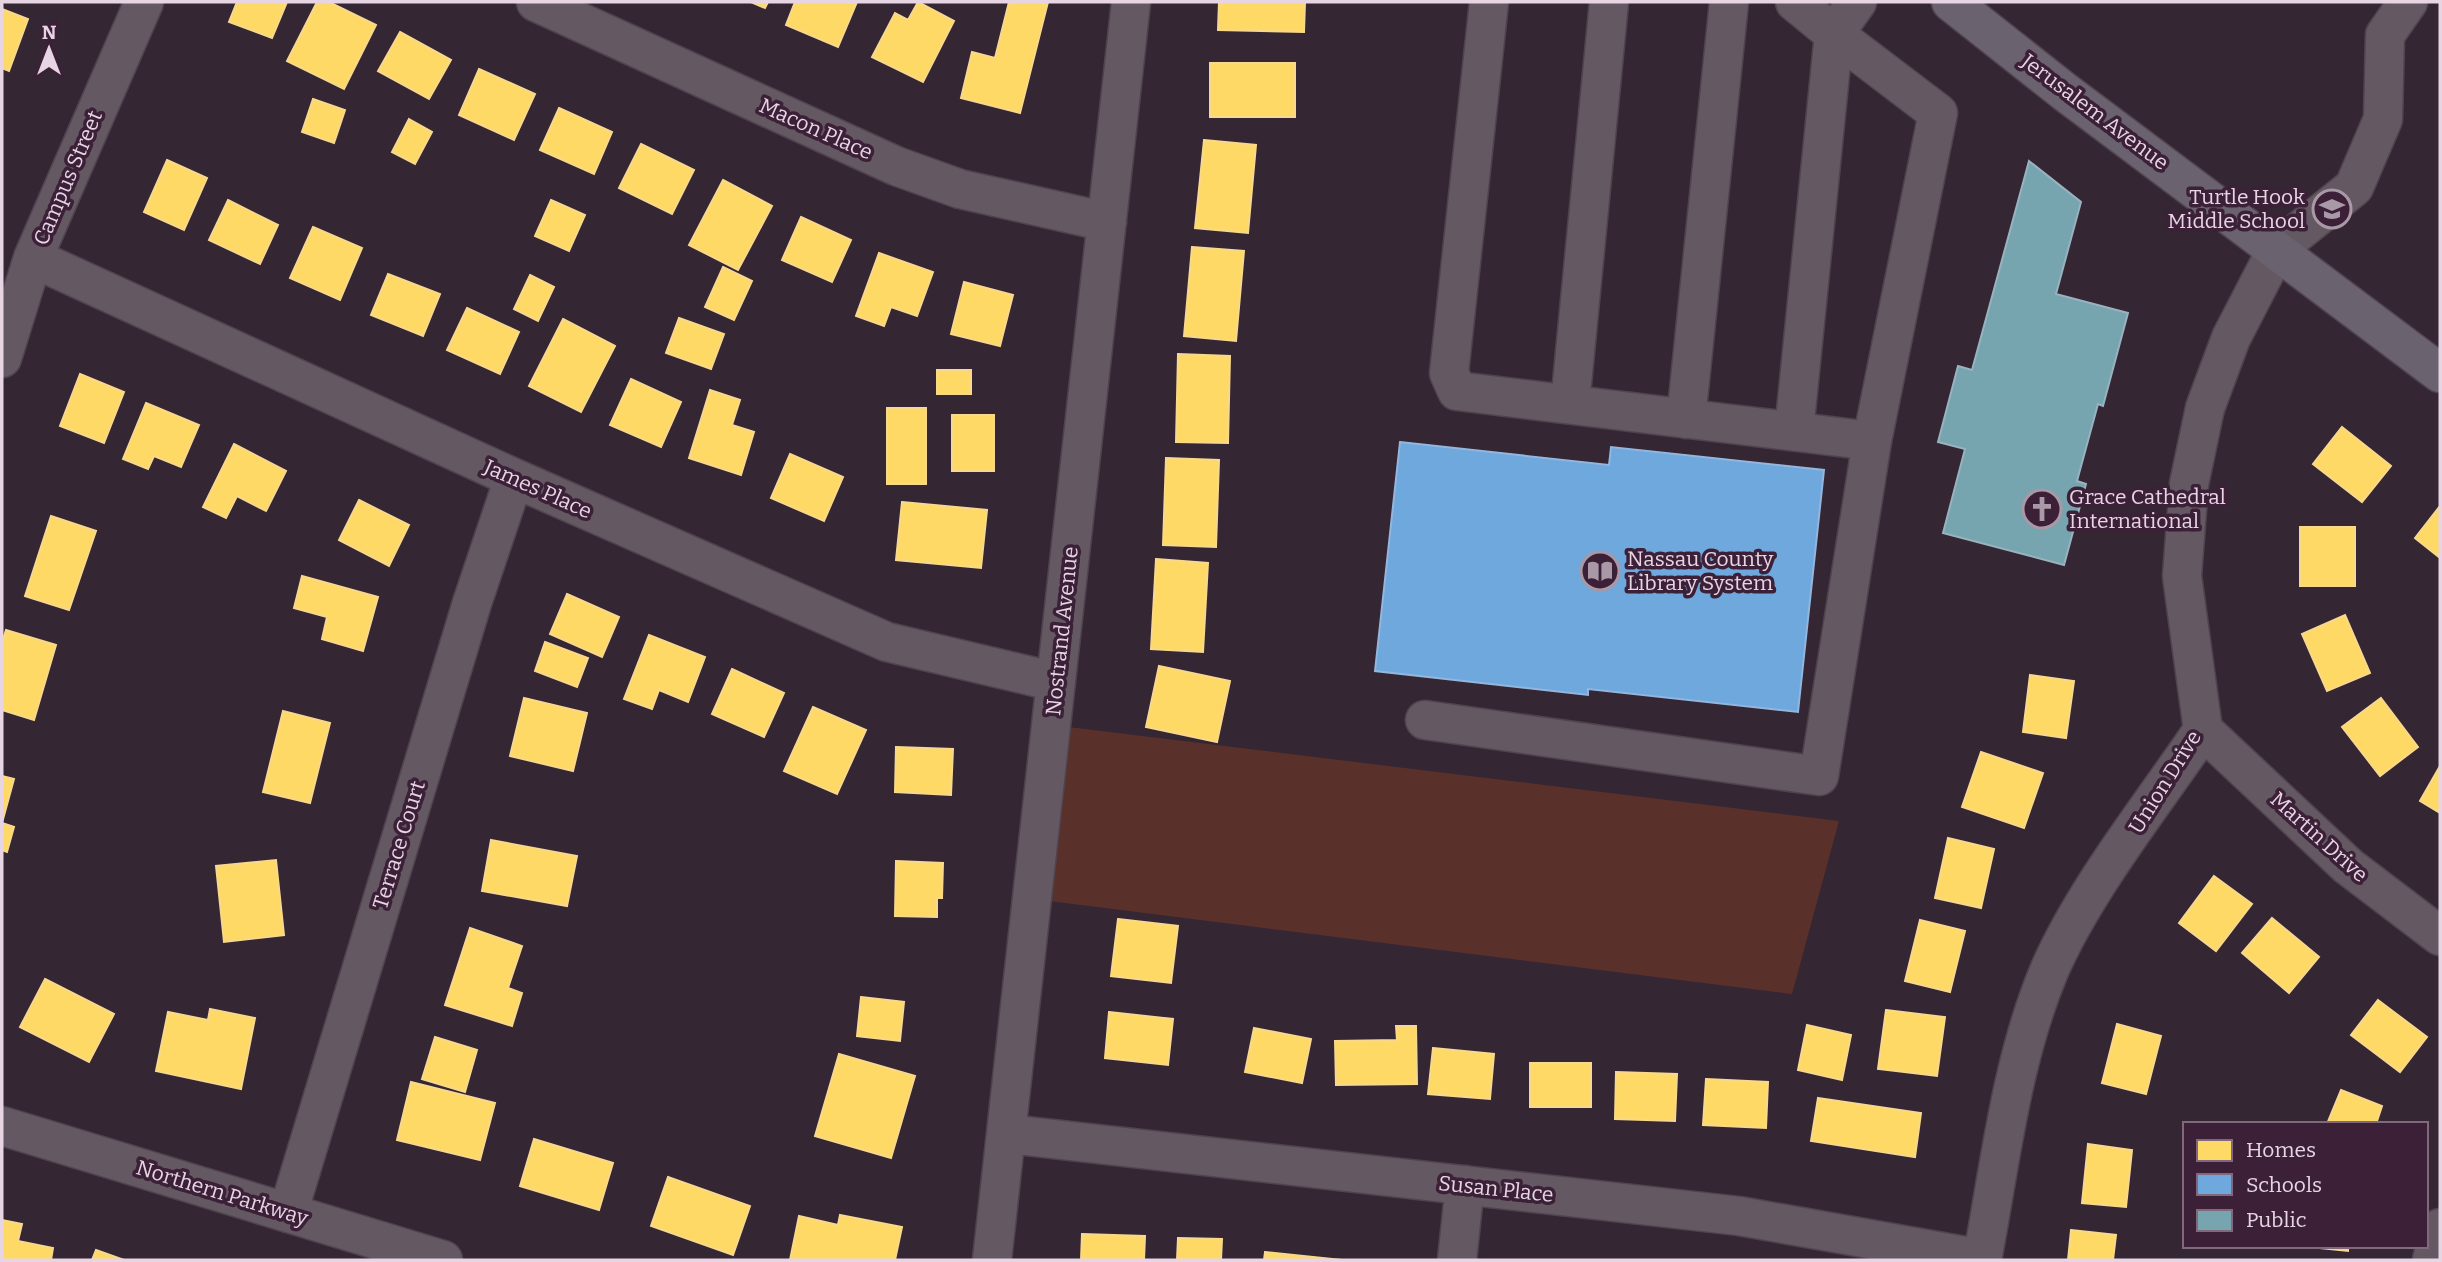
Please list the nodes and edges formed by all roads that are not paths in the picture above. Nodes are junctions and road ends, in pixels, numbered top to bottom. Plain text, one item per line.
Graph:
1 (144, 2) edge
2 (536, 2) edge
3 (1131, 2) edge
4 (1489, 2) edge
5 (1609, 2) edge
6 (1729, 2) edge
7 (1795, 2) edge
8 (1857, 2) edge
9 (1951, 2) edge
10 (2408, 2) edge
11 (1834, 34) junction
12 (1107, 222) junction
13 (2277, 249) junction
14 (33, 258) junction
15 (2, 358) edge
16 (2440, 373) edge
17 (1570, 404) junction
18 (1686, 419) junction
19 (1794, 431) junction
20 (1872, 441) junction
21 (514, 478) junction
22 (1056, 682) junction
23 (1425, 720) dead end
24 (2203, 730) junction
25 (2440, 936) edge
26 (2, 1126) edge
27 (1008, 1134) junction
28 (1465, 1185) junction
29 (288, 1213) junction
30 (2440, 1228) edge
31 (443, 1260) edge
32 (992, 1260) edge
33 (1457, 1260) edge
34 (1982, 1260) edge
35 (2432, 1260) edge

1 - 14 street, Campus Street
2 - 12 street, Macon Place
3 - 12 street, Nostrand Avenue
4 - 17 street
5 - 17 street
6 - 18 street
7 - 11 street
8 - 11 street
9 - 13 main road, Jerusalem Avenue
10 - 13 street
11 - 19 street
11 - 20 street
12 - 22 street, Nostrand Avenue
13 - 16 main road, Jerusalem Avenue
13 - 24 street, Union Drive
14 - 15 street, Campus Street
14 - 21 street, James Place
17 - 18 street
18 - 19 street
19 - 20 street
20 - 23 street
21 - 22 street, James Place
21 - 29 street, Terrace Court
22 - 27 street, Nostrand Avenue
24 - 25 street, Martin Drive
24 - 34 street, Union Drive
26 - 29 street, Northern Parkway
27 - 28 street, Susan Place
27 - 32 street, Nostrand Avenue
28 - 33 street
28 - 34 street, Susan Place
29 - 31 street, Northern Parkway
30 - 35 street

